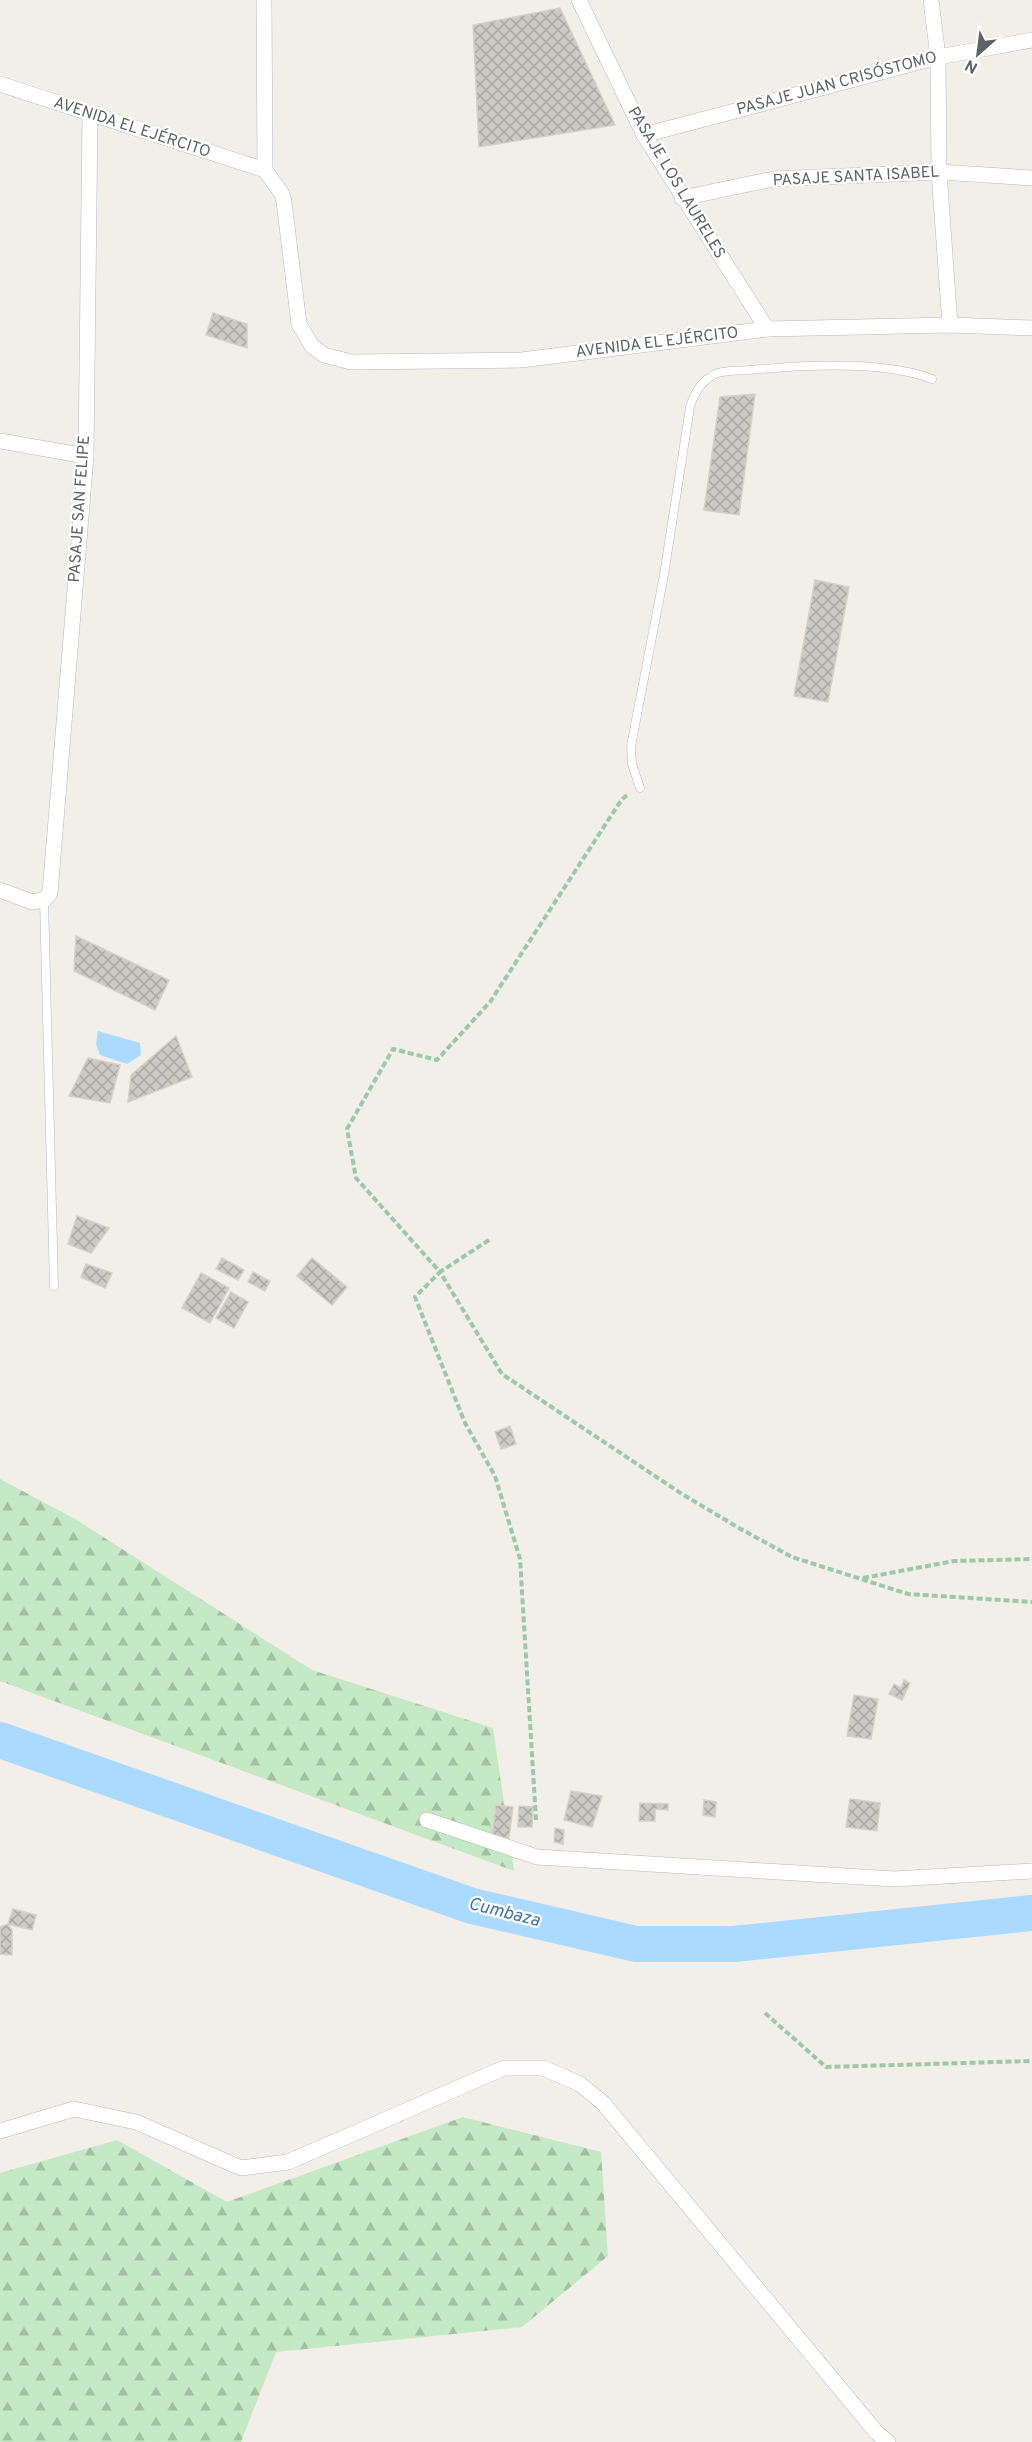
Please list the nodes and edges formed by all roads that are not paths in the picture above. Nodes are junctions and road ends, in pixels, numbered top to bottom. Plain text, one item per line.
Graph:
1 (264, 0) edge
2 (579, 0) edge
3 (931, 0) edge
4 (1032, 40) edge
5 (938, 57) junction
6 (0, 84) edge
7 (90, 115) junction
8 (644, 135) junction
9 (265, 170) junction
10 (939, 172) junction
11 (1032, 178) edge
12 (682, 198) junction
13 (950, 326) junction
14 (1032, 327) edge
15 (767, 329) junction
16 (932, 379) dead end
17 (0, 441) edge
18 (86, 456) junction
19 (640, 788) road end
20 (0, 890) edge
21 (44, 900) junction
22 (54, 1286) dead end
23 (427, 1820) dead end
24 (1032, 1871) edge
25 (0, 2131) edge
26 (888, 2442) edge

1 - 9 street
2 - 8 street, PASAJE LOS LAURELES
3 - 5 street
4 - 5 street, PASAJE JUAN CRISÓSTOMO
5 - 8 street, PASAJE JUAN CRISÓSTOMO
5 - 10 street
6 - 7 street, AVENIDA EL EJÉRCITO
7 - 9 street, AVENIDA EL EJÉRCITO
7 - 18 street, PASAJE SAN FELIPE
8 - 12 street, PASAJE LOS LAURELES
9 - 15 street, AVENIDA EL EJÉRCITO
10 - 11 street, PASAJE SANTA ISABEL
10 - 12 street, PASAJE SANTA ISABEL
10 - 13 street
12 - 15 street, PASAJE LOS LAURELES
13 - 14 street, AVENIDA EL EJÉRCITO
13 - 15 street, AVENIDA EL EJÉRCITO
16 - 19 lane
17 - 18 street
18 - 21 street, PASAJE SAN FELIPE
20 - 21 street
21 - 22 lane
23 - 24 street
25 - 26 street

